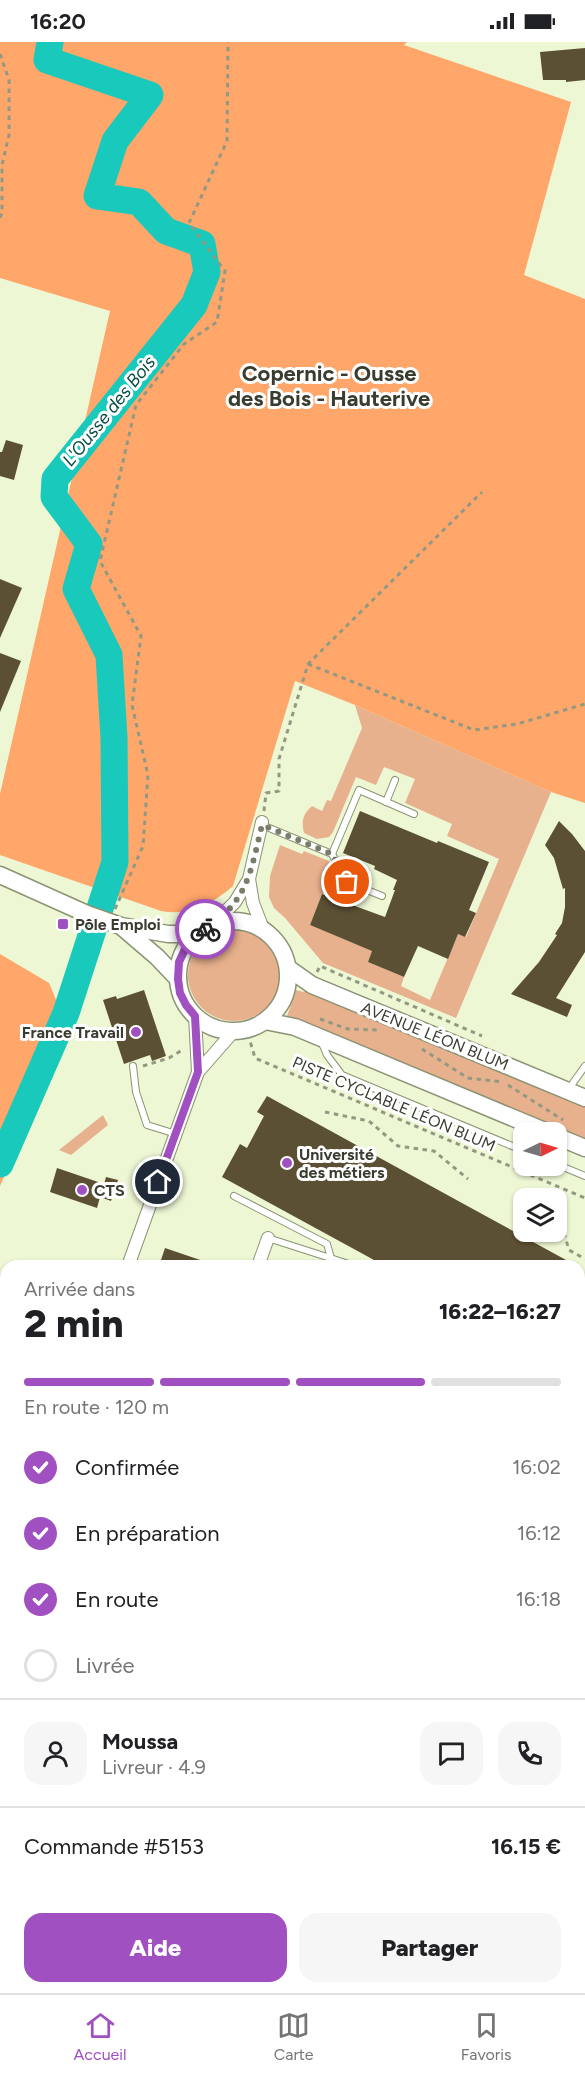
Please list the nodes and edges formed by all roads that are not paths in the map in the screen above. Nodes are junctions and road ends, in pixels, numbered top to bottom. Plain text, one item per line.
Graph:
1 (395, 780) dead end
2 (386, 802) junction
3 (414, 814) dead end
4 (262, 823) joint
5 (332, 854) junction
6 (0, 875) edge
7 (249, 879) junction
8 (382, 896) dead end
9 (115, 924) junction
10 (212, 925) junction
11 (262, 929) junction
12 (196, 934) junction
13 (288, 968) junction
14 (178, 979) junction
15 (195, 1016) junction
16 (265, 1021) junction
17 (240, 1030) junction
18 (319, 1037) junction
19 (133, 1066) dead end
20 (585, 1066) edge
21 (198, 1072) junction
22 (567, 1091) junction
23 (585, 1098) edge
24 (524, 1122) edge
25 (176, 1134) junction
26 (567, 1141) edge
27 (513, 1145) edge
28 (585, 1148) edge
29 (567, 1169) edge
30 (585, 1176) edge
31 (234, 1196) dead end
32 (268, 1238) joint
33 (331, 1258) junction
34 (130, 1260) edge
35 (260, 1260) edge
36 (337, 1260) edge

1 - 2 lane
2 - 3 lane
2 - 5 lane
4 - 5 lane
4 - 7 street
5 - 8 lane
6 - 9 street
7 - 10 street
7 - 11 street
9 - 12 street
9 - 14 street
10 - 11 street
10 - 12 street
11 - 13 street
12 - 14 street
13 - 16 street
13 - 22 street, AVENUE LÉON BLUM
14 - 15 street
15 - 17 street
15 - 21 street
16 - 17 street
16 - 18 street
17 - 21 street
18 - 24 street
18 - 27 lane
19 - 25 lane
20 - 22 lane
21 - 25 street
22 - 23 street, AVENUE LÉON BLUM
25 - 34 street
26 - 28 street
29 - 30 lane
31 - 33 lane
32 - 33 lane
32 - 35 street
33 - 36 lane

